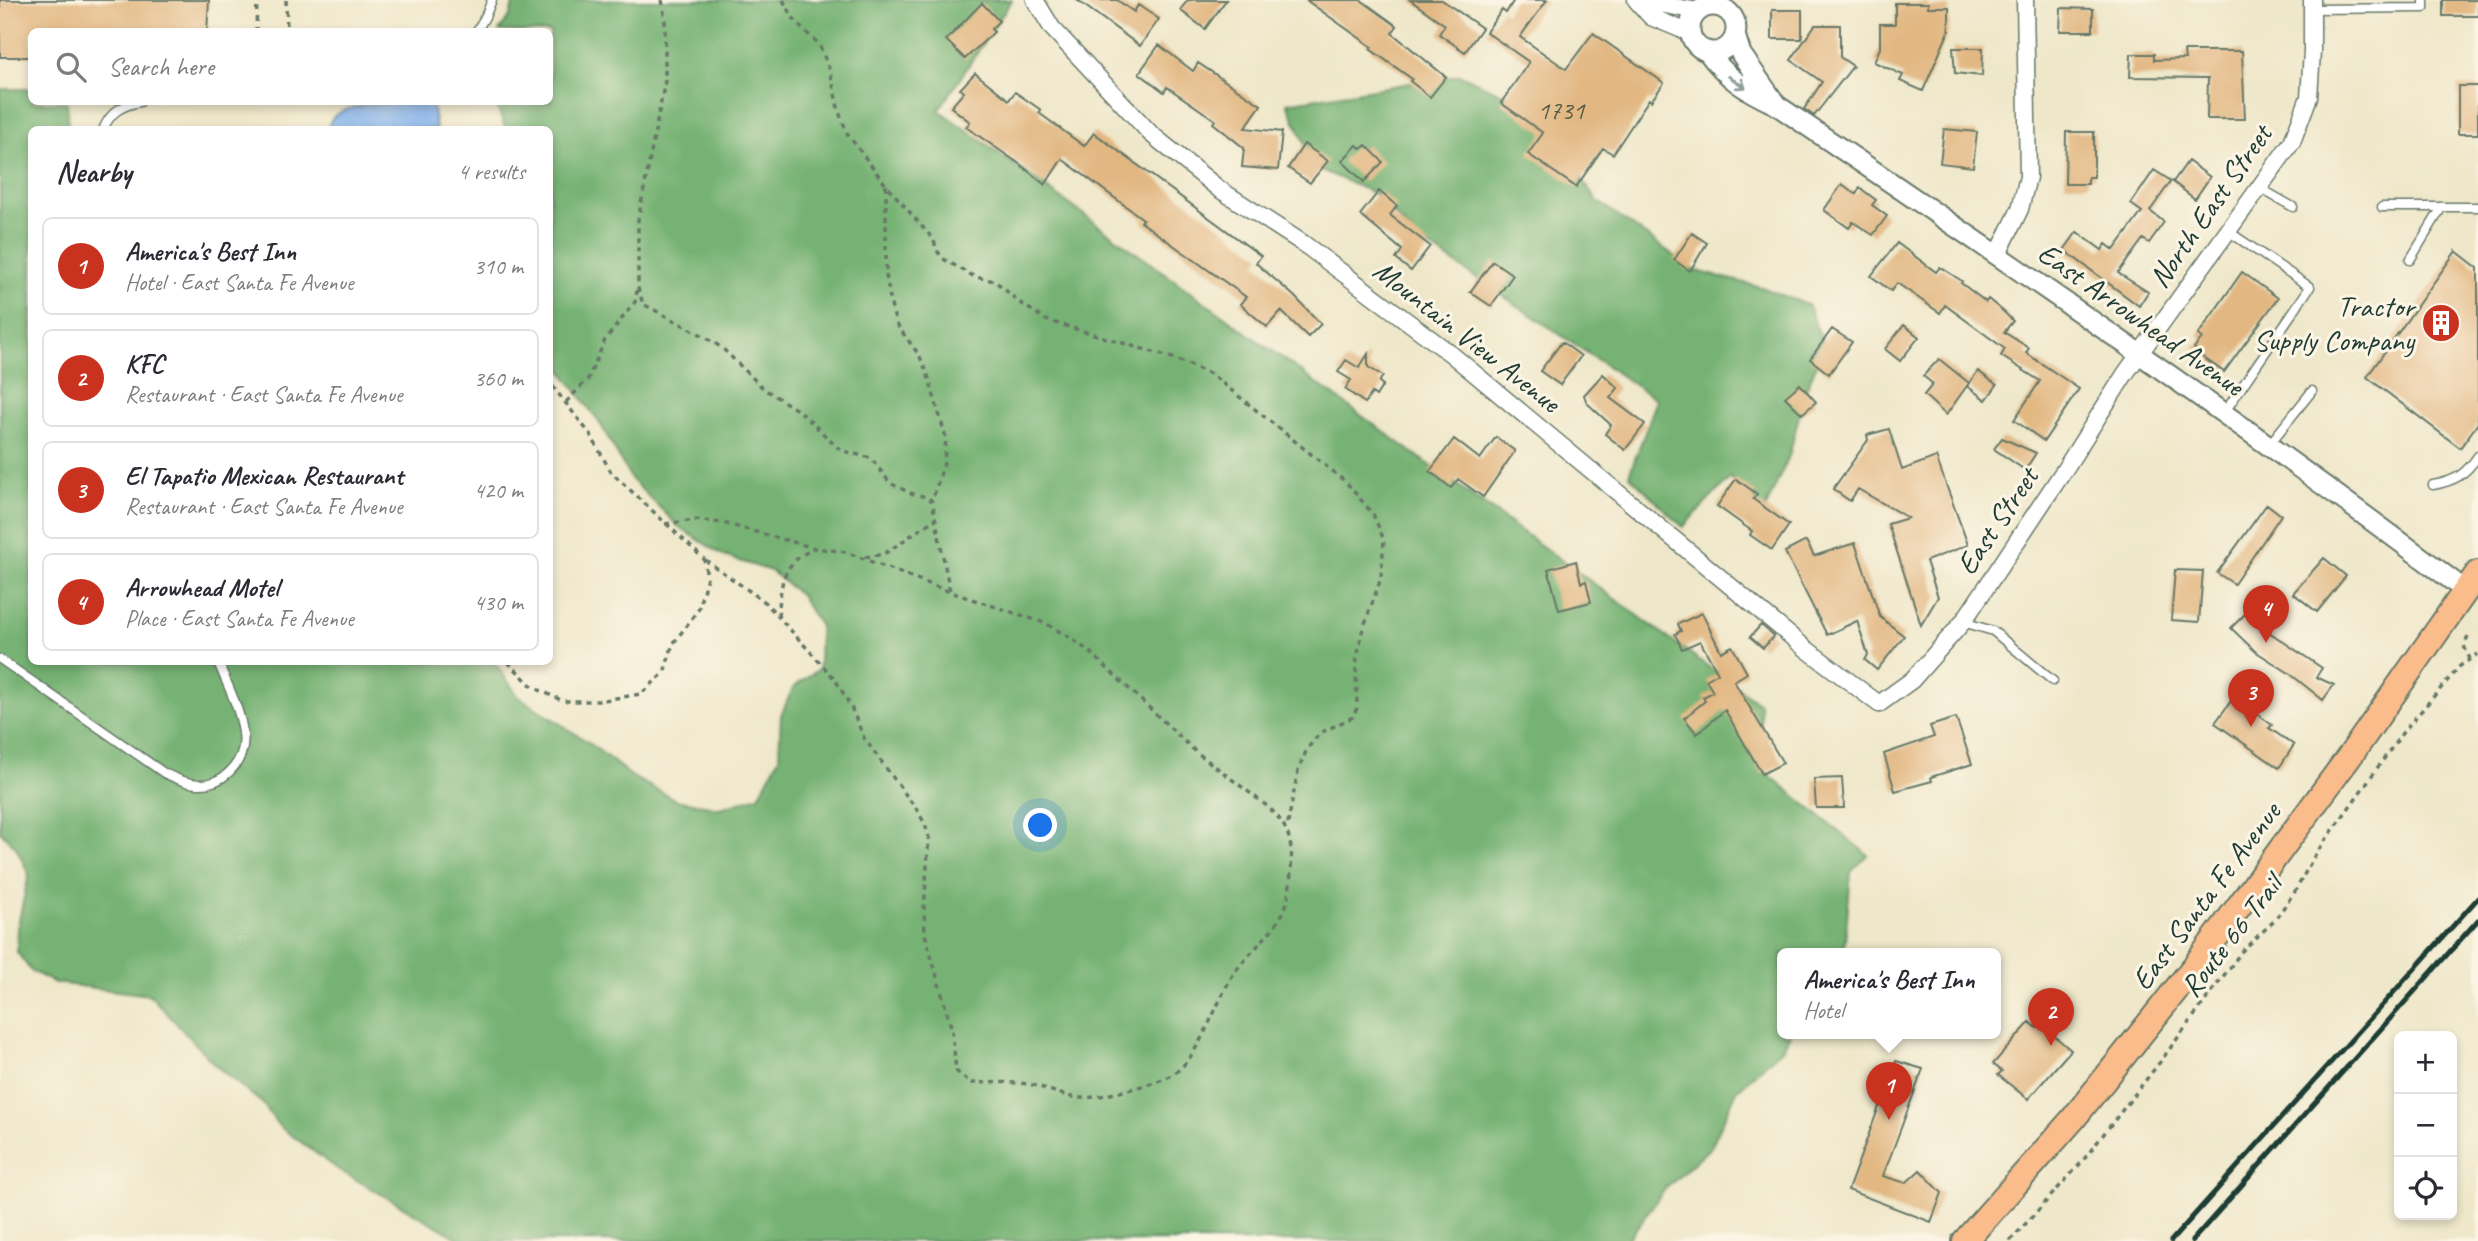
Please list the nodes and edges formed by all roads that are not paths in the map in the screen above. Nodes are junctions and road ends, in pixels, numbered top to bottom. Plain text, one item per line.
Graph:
1 (492, 0) edge
2 (1035, 0) edge
3 (2025, 0) edge
4 (2424, 0) edge
5 (1639, 2) edge
6 (2312, 5) edge
7 (1706, 6) edge
8 (1734, 17) edge
9 (478, 28) edge
10 (1690, 33) junction
11 (1707, 51) junction
12 (1775, 104) junction
13 (131, 105) edge
14 (105, 126) edge
15 (2258, 187) junction
16 (2293, 207) dead end
17 (2382, 207) dead end
18 (2442, 207) junction
19 (2478, 207) edge
20 (2228, 231) junction
21 (2001, 248) dead end
22 (2410, 260) dead end
23 (2141, 352) junction
24 (2312, 391) dead end
25 (2224, 413) junction
26 (2268, 446) junction
27 (2478, 456) edge
28 (2433, 485) dead end
29 (2472, 582) edge
30 (1963, 622) junction
31 (0, 659) edge
32 (219, 665) edge
33 (2053, 681) dead end
34 (1880, 704) joint
35 (1965, 1241) edge

1 - 9 lane
2 - 34 street, Mountain View Avenue
3 - 21 street
4 - 6 lane
5 - 7 street
5 - 10 street
6 - 15 street, North East Street
7 - 8 street
7 - 10 street
8 - 11 street
8 - 12 street, East Arrowhead Avenue
10 - 11 street
11 -> 12 street, East Arrowhead Avenue
12 - 23 street, East Arrowhead Avenue
13 - 14 lane
15 - 16 lane
15 - 20 street, North East Street
17 - 18 lane
18 - 19 lane
18 - 22 lane
20 - 23 street, North East Street
20 - 25 lane
23 - 25 street, East Arrowhead Avenue
23 - 30 street, East Street
24 - 26 lane
25 - 26 street, East Arrowhead Avenue
26 - 29 street, East Arrowhead Avenue
27 - 28 lane
29 - 35 main road, East Santa Fe Avenue
30 - 33 lane
30 - 34 street, East Street
31 - 32 lane

